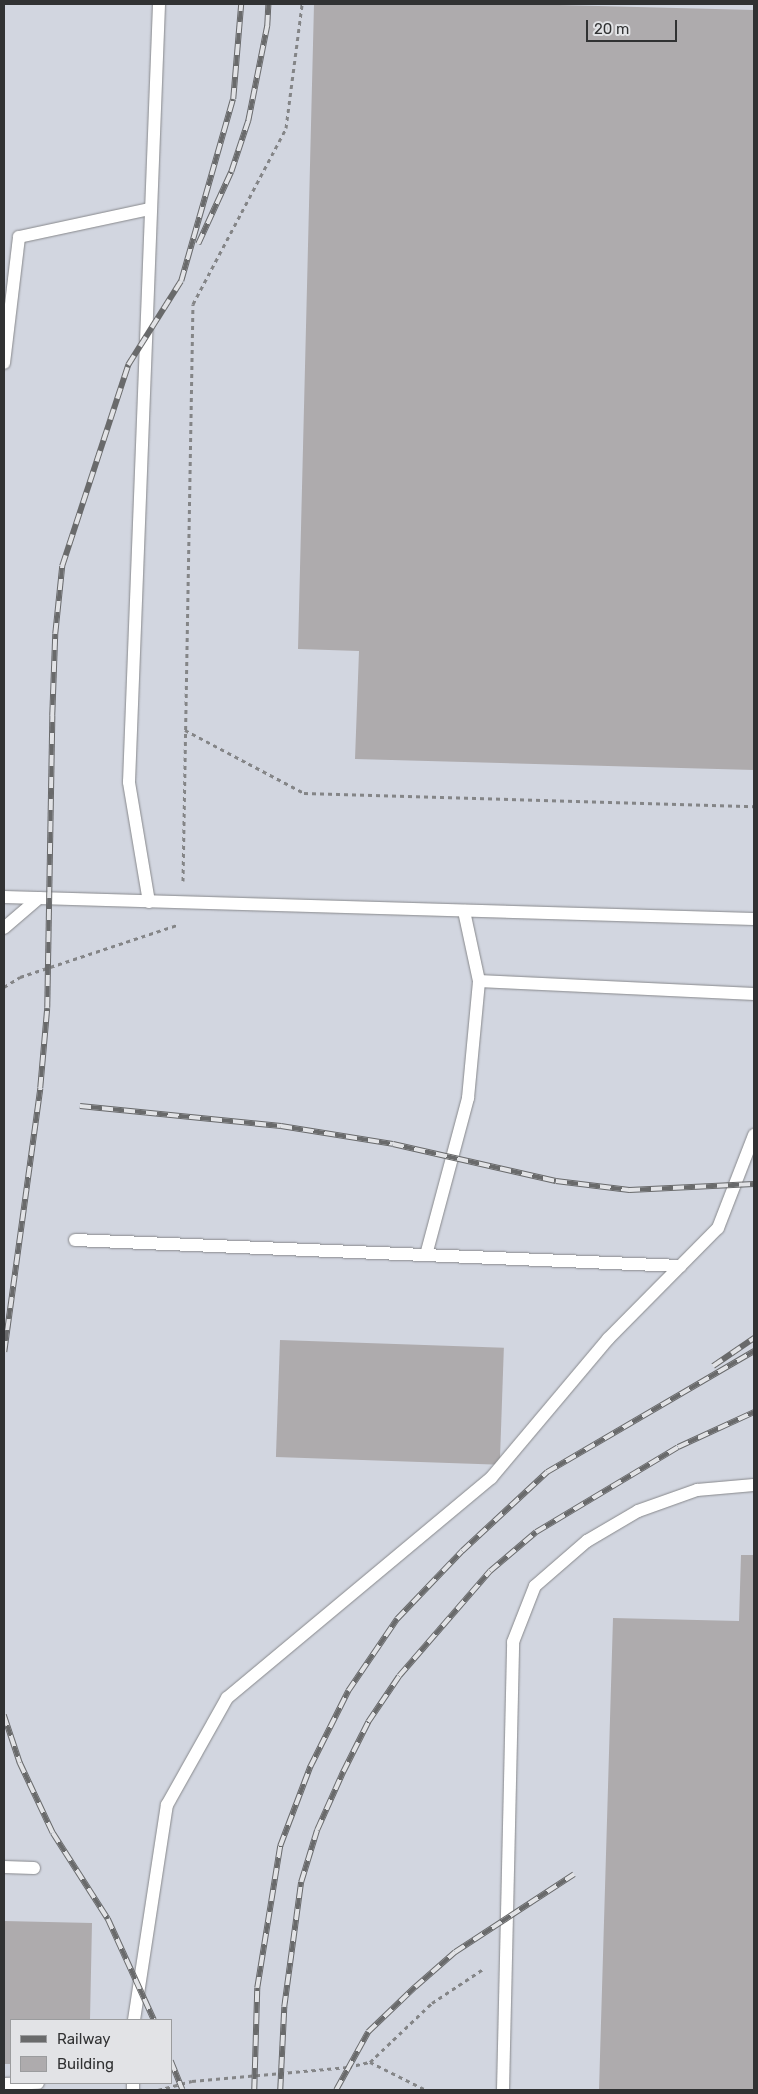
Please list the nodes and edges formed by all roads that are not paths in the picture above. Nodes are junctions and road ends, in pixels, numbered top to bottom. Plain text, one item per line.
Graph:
1 (158, 4) edge
2 (150, 209) junction
3 (4, 363) edge
4 (4, 897) edge
5 (39, 898) junction
6 (149, 902) junction
7 (464, 911) junction
8 (754, 919) edge
9 (4, 928) edge
10 (479, 981) junction
11 (754, 994) edge
12 (754, 1135) edge
13 (76, 1240) dead end
14 (426, 1255) junction
15 (680, 1266) junction
16 (754, 1485) edge
17 (4, 1867) edge
18 (34, 1868) dead end
19 (134, 2019) edge
20 (504, 2090) edge

1 - 2 lane
2 - 3 lane
2 - 6 lane
4 - 5 lane
5 - 6 lane
5 - 9 lane
6 - 7 lane
7 - 8 lane
7 - 10 lane
10 - 11 lane
10 - 14 lane
12 - 15 lane
13 - 14 lane
14 - 15 lane
15 - 19 lane
16 - 20 lane
17 - 18 lane

